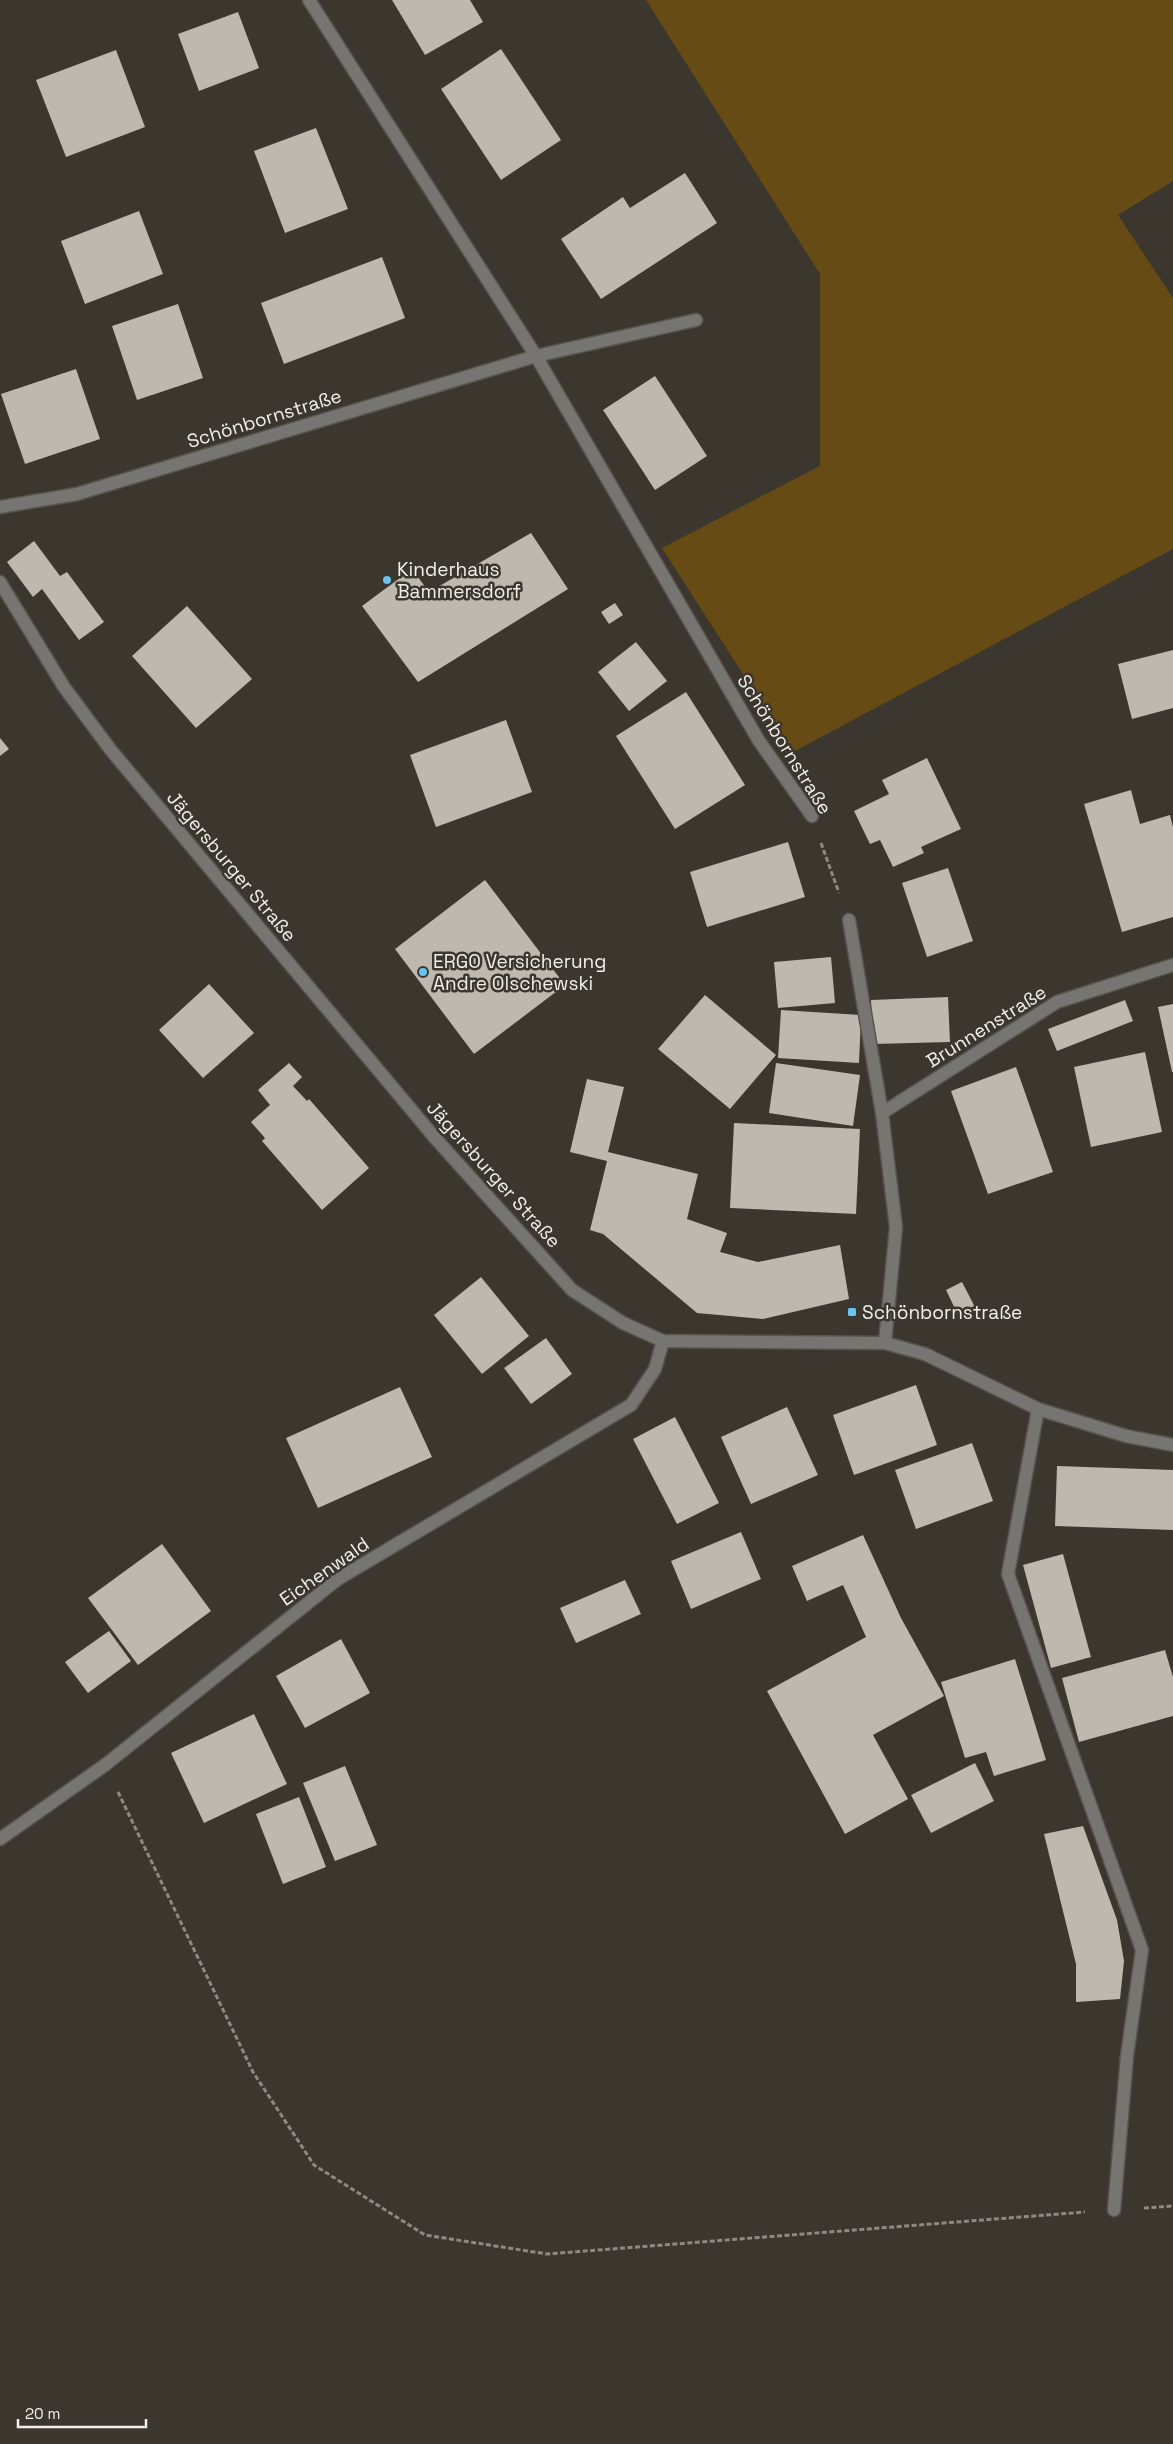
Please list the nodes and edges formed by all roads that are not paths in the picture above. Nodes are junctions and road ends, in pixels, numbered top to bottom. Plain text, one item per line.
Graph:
1 (309, 0) edge
2 (696, 320) dead end
3 (536, 356) junction
4 (0, 507) edge
5 (0, 582) edge
6 (812, 816) road end
7 (849, 920) road end
8 (1173, 965) edge
9 (882, 1113) junction
10 (663, 1341) junction
11 (885, 1343) junction
12 (1038, 1409) junction
13 (1173, 1445) edge
14 (0, 1839) edge
15 (1114, 2210) road end

1 - 3 street, Schönbornstraße
2 - 3 street, Schönbornstraße
3 - 4 street, Schönbornstraße
3 - 6 street, Schönbornstraße
5 - 10 street, Jägersburger Straße
7 - 9 street
8 - 9 street, Brunnenstraße
9 - 11 street
10 - 11 street, Jägersburger Straße
10 - 14 street, Eichenwald
11 - 12 street, Jägersburger Straße
12 - 13 street, Jägersburger Straße
12 - 15 street

